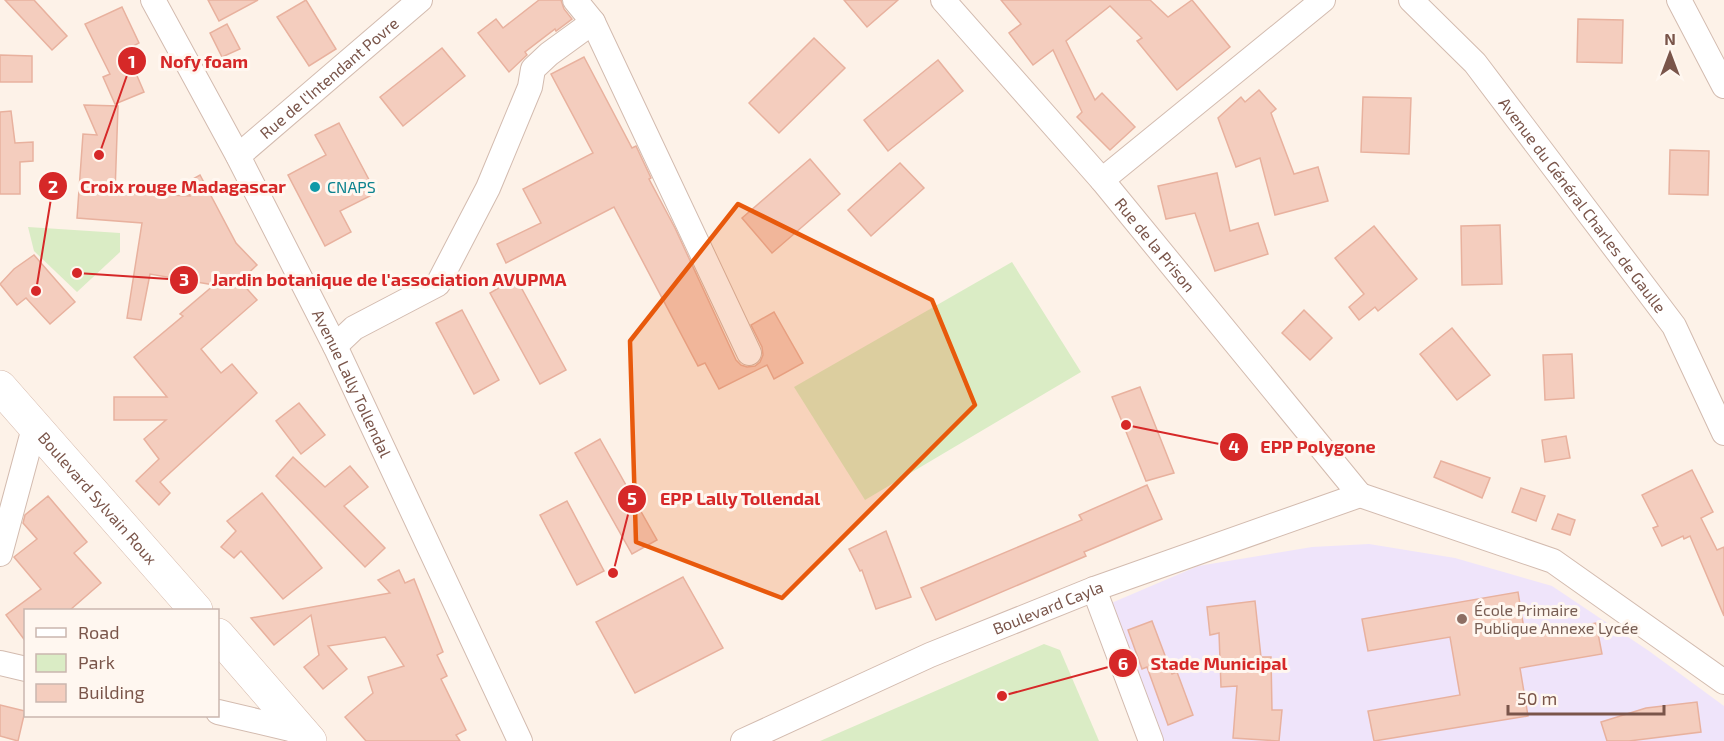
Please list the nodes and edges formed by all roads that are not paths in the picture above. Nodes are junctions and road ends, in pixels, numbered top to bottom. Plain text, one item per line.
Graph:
1 (153, 0) edge
2 (420, 0) edge
3 (575, 0) edge
4 (943, 0) edge
5 (1323, 0) edge
6 (1410, 0) edge
7 (1679, 0) edge
8 (593, 22) junction
9 (1724, 86) edge
10 (238, 156) junction
11 (1102, 180) junction
12 (335, 346) junction
13 (749, 352) dead end
14 (0, 387) edge
15 (34, 428) junction
16 (1724, 433) edge
17 (1360, 495) junction
18 (0, 554) edge
19 (1094, 589) junction
20 (195, 609) edge
21 (219, 636) edge
22 (0, 663) edge
23 (24, 669) edge
24 (1724, 682) edge
25 (219, 712) edge
26 (306, 736) edge
27 (520, 741) edge
28 (743, 741) edge
29 (1151, 741) edge

1 - 10 street, Avenue Lally Tollendal
2 - 10 street, Rue de l'Intendant Povre
3 - 8 street
4 - 11 street, Rue de la Prison
5 - 11 street
6 - 16 street, Avenue du Général Charles de Gaulle
7 - 9 street
8 - 12 street
8 - 13 street
10 - 12 street, Avenue Lally Tollendal
11 - 17 street, Rue de la Prison
12 - 27 street, Avenue Lally Tollendal
14 - 15 main road, Boulevard Sylvain Roux
15 - 18 street
15 - 20 main road, Boulevard Sylvain Roux
17 - 19 street, Boulevard Cayla
17 - 24 street
19 - 28 street, Boulevard Cayla
19 - 29 street
21 - 26 main road
22 - 23 street
25 - 26 street

